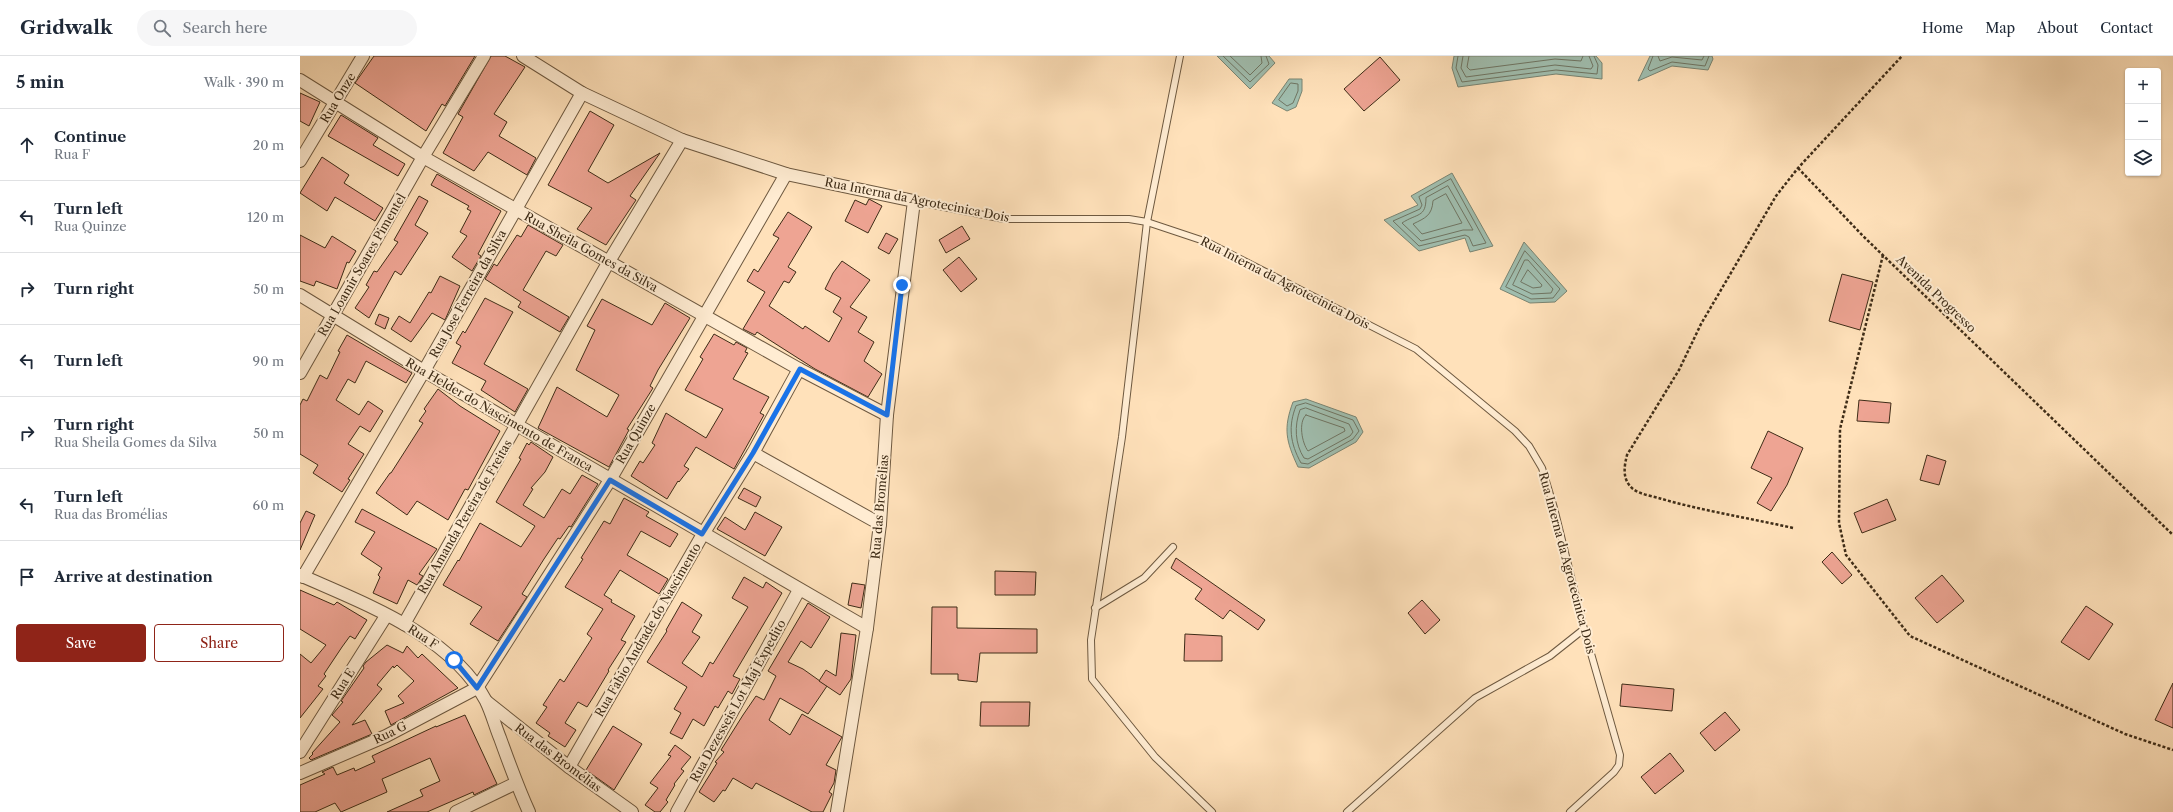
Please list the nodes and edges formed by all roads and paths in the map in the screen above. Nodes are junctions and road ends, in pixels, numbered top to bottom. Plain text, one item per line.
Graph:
1 (363, 56) edge
2 (484, 56) edge
3 (523, 56) edge
4 (1180, 56) edge
5 (1902, 56) edge
6 (300, 80) edge
7 (582, 93) junction
8 (336, 103) junction
9 (682, 140) junction
10 (423, 157) junction
11 (300, 161) edge
12 (1798, 168) junction
13 (786, 174) junction
14 (914, 201) junction
15 (516, 210) junction
16 (1147, 222) junction
17 (1883, 255) junction
18 (608, 263) junction
19 (300, 295) edge
20 (705, 314) junction
21 (333, 316) junction
22 (800, 369) junction
23 (424, 371) junction
24 (300, 373) edge
25 (887, 415) junction
26 (517, 425) junction
27 (753, 453) junction
28 (610, 480) junction
29 (880, 524) junction
30 (1793, 528) dead end
31 (702, 534) junction
32 (2173, 535) edge
33 (1173, 547) dead end
34 (302, 576) edge
35 (799, 590) junction
36 (1095, 608) junction
37 (386, 616) junction
38 (404, 624) junction
39 (867, 628) junction
40 (1584, 629) junction
41 (477, 688) junction
42 (486, 702) junction
43 (2173, 750) edge
44 (300, 752) edge
45 (569, 767) junction
46 (300, 773) edge
47 (516, 783) junction
48 (456, 812) edge
49 (529, 812) edge
50 (632, 812) edge
51 (677, 812) edge
52 (837, 812) edge
53 (1212, 812) edge
54 (1347, 812) edge
55 (1570, 812) edge

1 - 8 street, Rua Onze
2 - 10 street, Rua Loamir Soares Pimentel
3 - 7 street, Rua Interna da Agrotecinica Dois
4 - 16 lane
5 - 12 path
6 - 8 street, Rua Sheila Gomes da Silva
7 - 9 street, Rua Interna da Agrotecinica Dois
7 - 15 street, Rua Jose Ferreira da Silva
8 - 10 street, Rua Sheila Gomes da Silva
8 - 11 street, Rua Onze
9 - 13 street, Rua Interna da Agrotecinica Dois
9 - 18 street, Rua Amanda Pereira de Freitas
10 - 15 street, Rua Sheila Gomes da Silva
10 - 21 street, Rua Loamir Soares Pimentel
12 - 17 path, Avenida Progresso
12 - 30 path
13 - 14 street, Rua Interna da Agrotecinica Dois
13 - 20 street, Rua Quinze
14 - 16 lane, Rua Interna da Agrotecinica Dois
14 - 25 street, Rua das Bromélias
15 - 18 street, Rua Sheila Gomes da Silva
15 - 23 street, Rua Jose Ferreira da Silva
16 - 36 lane
16 - 40 lane, Rua Interna da Agrotecinica Dois
17 - 32 path, Avenida Progresso
17 - 43 path
18 - 20 street, Rua Sheila Gomes da Silva
18 - 26 street, Rua Amanda Pereira de Freitas
19 - 21 street, Rua Helder do Nascimento de Franca
20 - 22 street, Rua Sheila Gomes da Silva
20 - 28 street, Rua Quinze
21 - 23 street, Rua Helder do Nascimento de Franca
21 - 24 street, Rua Loamir Soares Pimentel
22 - 25 street, Rua Sheila Gomes da Silva
22 - 27 street, Rua Fabio Andrade do Nascimento
23 - 26 street, Rua Helder do Nascimento de Franca
23 - 34 street, Rua Jose Ferreira da Silva
25 - 29 street, Rua das Bromélias
26 - 28 street, Rua Helder do Nascimento de Franca
26 - 38 street, Rua Amanda Pereira de Freitas
27 - 29 street
27 - 31 street, Rua Fabio Andrade do Nascimento
28 - 31 street, Rua Helder do Nascimento de Franca
28 - 41 street, Rua Quinze
29 - 39 street, Rua das Bromélias
31 - 35 street, Rua Helder do Nascimento de Franca
31 - 45 street, Rua Fabio Andrade do Nascimento
33 - 36 lane
34 - 37 street, Rua F
35 - 39 street, Rua Helder do Nascimento de Franca
35 - 51 street, Rua Dezesseis Lot Maj Expedito
36 - 53 lane
37 - 38 street, Rua F
37 - 44 street, Rua E
38 - 41 street, Rua F
39 - 52 street, Rua das Bromélias
40 - 54 lane
40 - 55 lane, Rua Interna da Agrotecinica Dois
41 - 42 street, Rua F
41 - 46 street, Rua G
42 - 45 street, Rua das Bromélias
42 - 47 street, Rua F
45 - 50 street, Rua das Bromélias
47 - 48 street
47 - 49 street, Rua F

